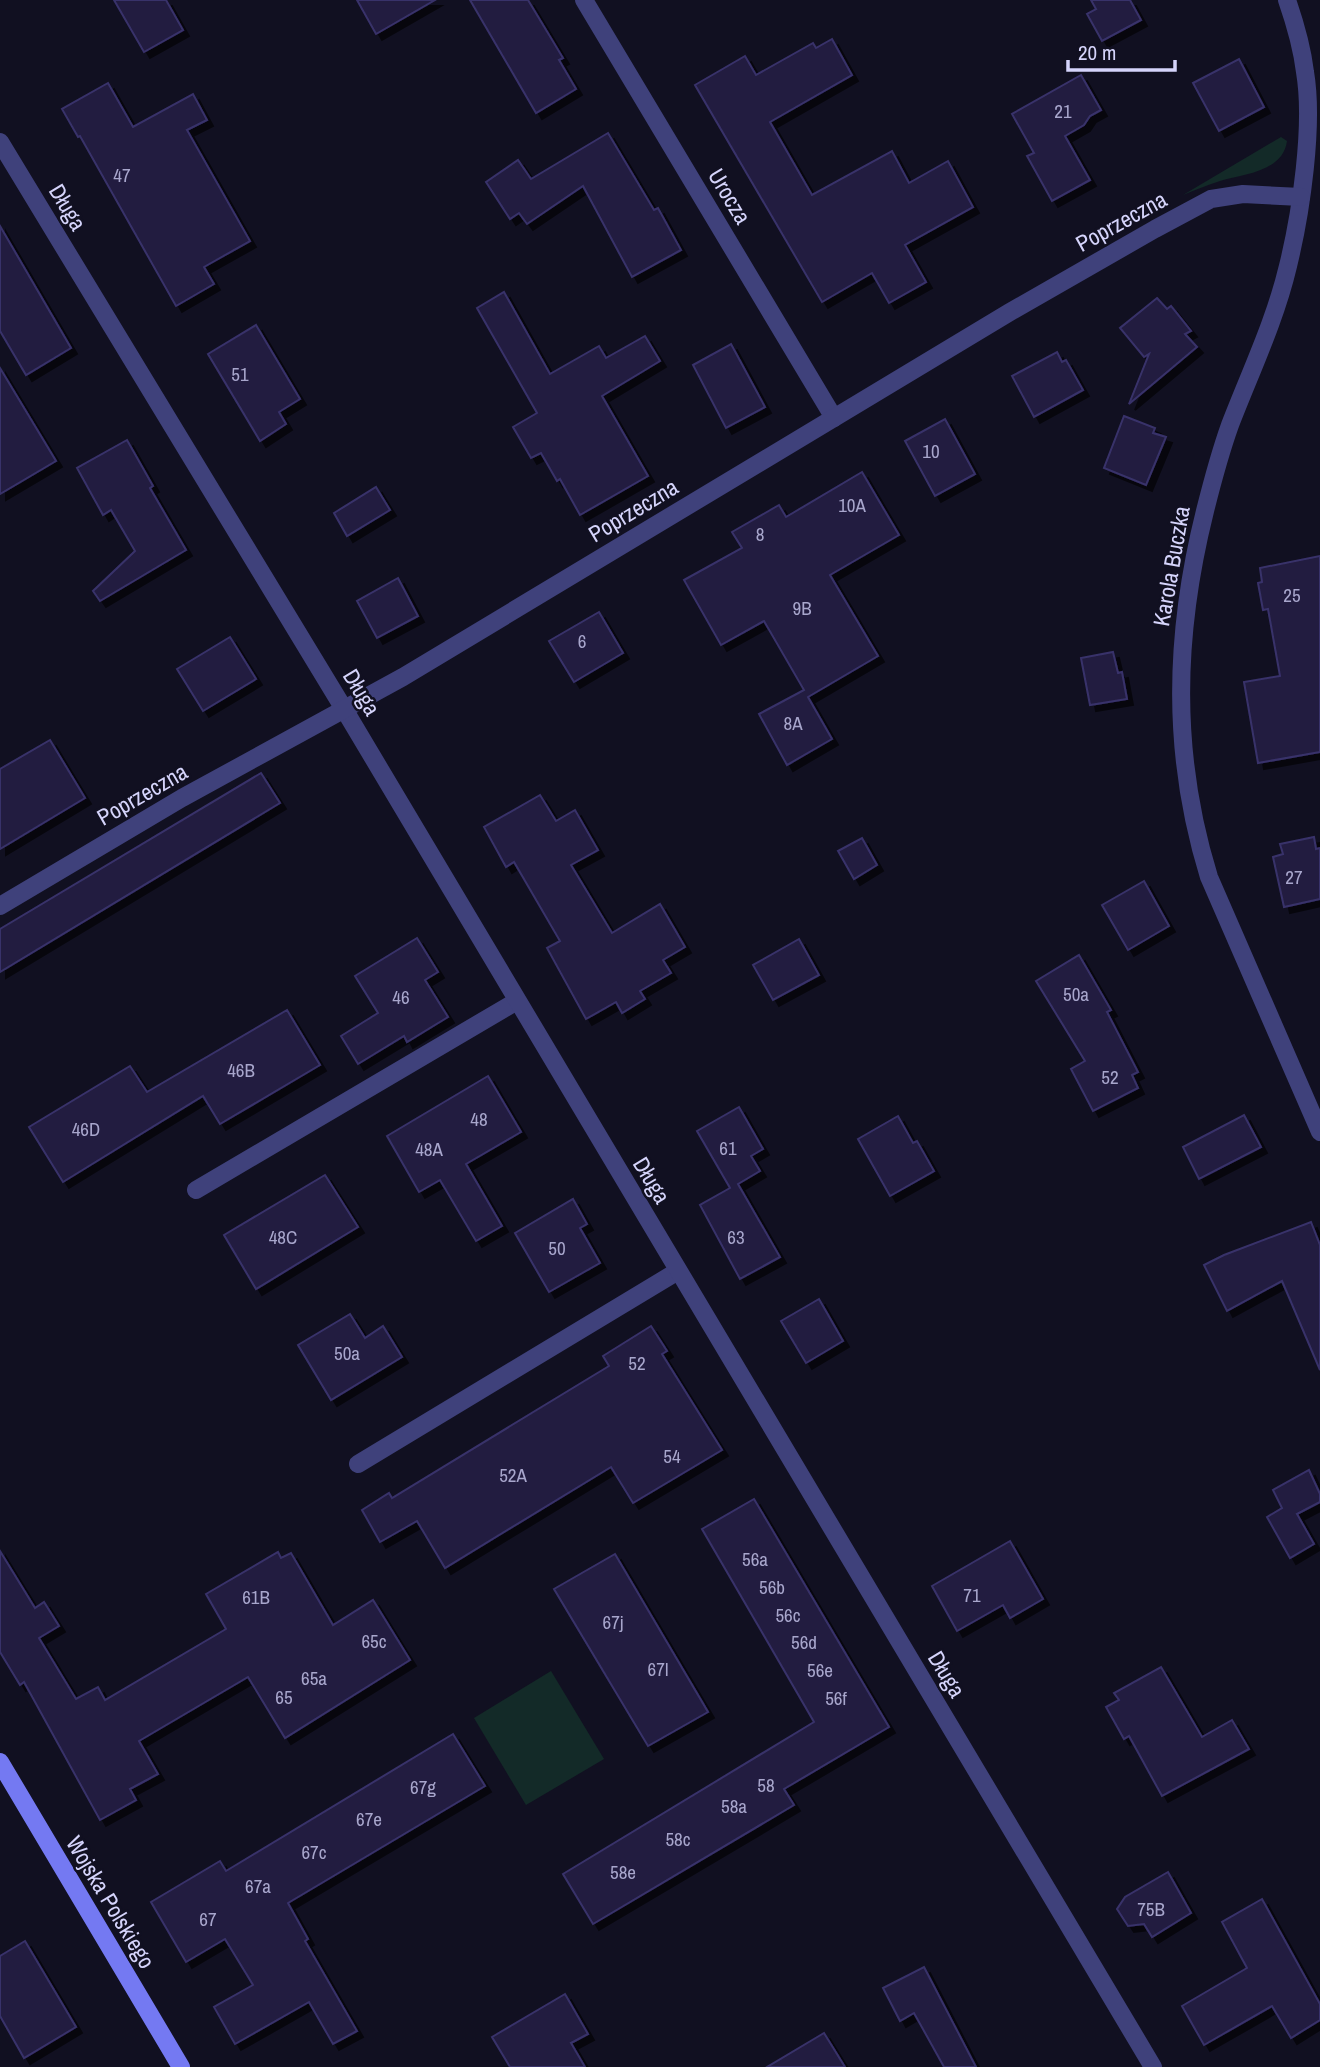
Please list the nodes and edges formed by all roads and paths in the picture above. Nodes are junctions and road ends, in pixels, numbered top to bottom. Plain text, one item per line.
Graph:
1 (584, 0) edge
2 (1287, 0) edge
3 (0, 142) edge
4 (1301, 197) junction
5 (834, 418) junction
6 (344, 709) junction
7 (0, 906) edge
8 (517, 1002) junction
9 (1320, 1132) edge
10 (196, 1190) dead end
11 (678, 1270) junction
12 (358, 1464) dead end
13 (0, 1762) edge
14 (181, 2067) edge
15 (1153, 2067) edge

1 - 5 street, Urocza
2 - 4 street, Karola Buczka
3 - 6 street, Długa
4 - 5 street, Poprzeczna
4 - 9 street, Karola Buczka
5 - 6 street, Poprzeczna
6 - 7 street, Poprzeczna
6 - 8 street, Długa
8 - 10 street
8 - 11 street, Długa
11 - 12 street
11 - 15 street, Długa
13 - 14 street, Wojska Polskiego

